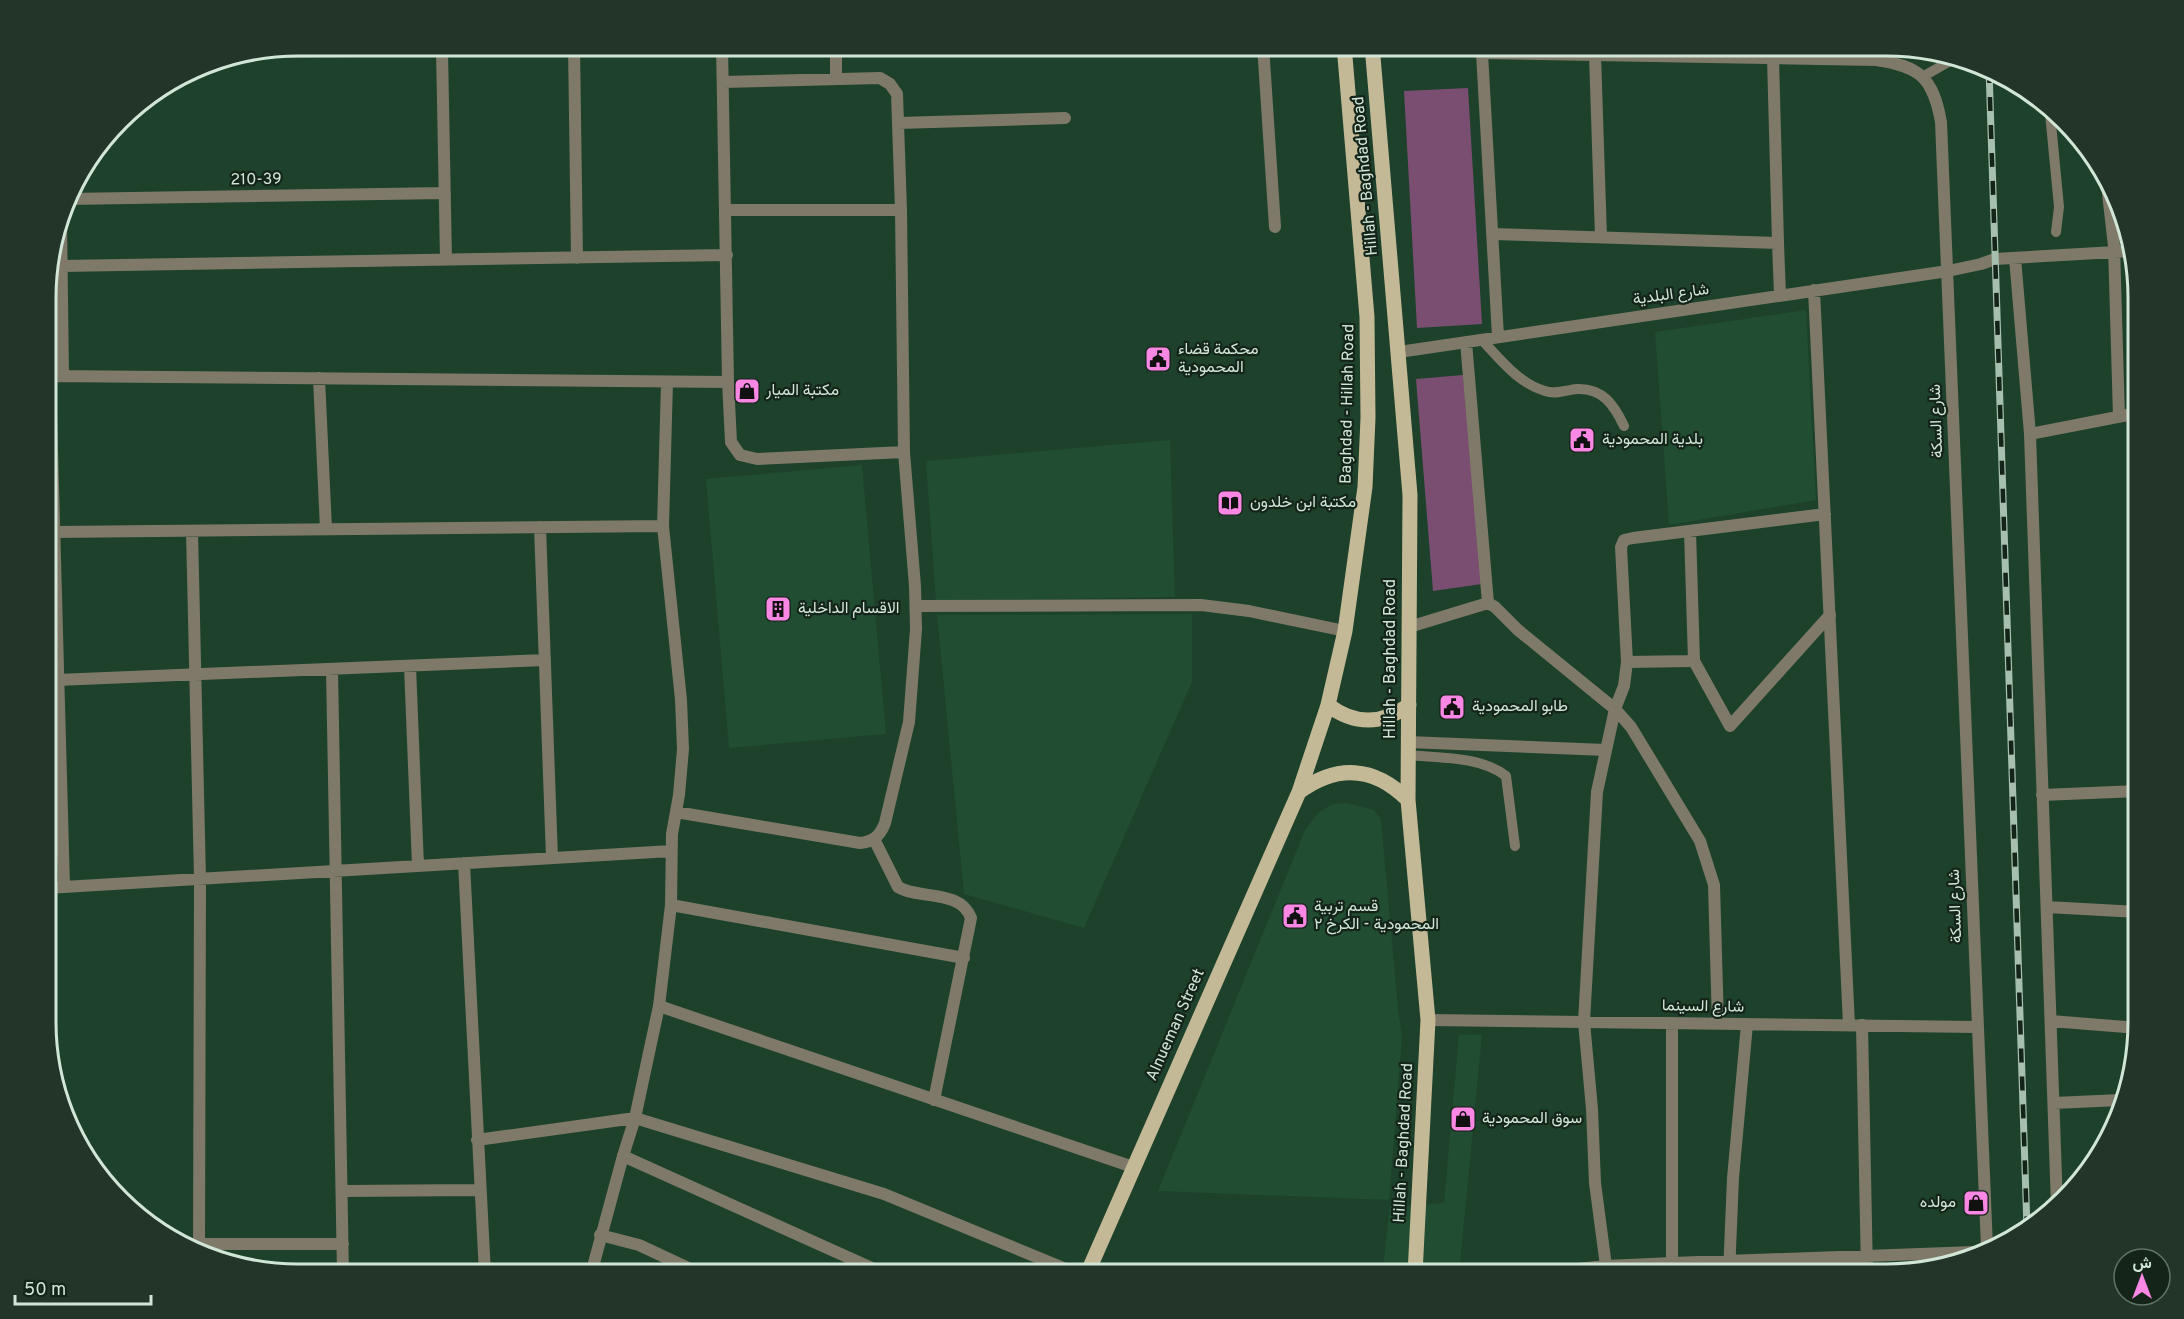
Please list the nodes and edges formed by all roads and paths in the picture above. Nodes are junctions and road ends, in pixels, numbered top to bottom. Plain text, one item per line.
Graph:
1 (442, 56) edge
2 (574, 56) edge
3 (722, 56) edge
4 (836, 56) edge
5 (1264, 56) edge
6 (1345, 56) edge
7 (1373, 56) edge
8 (1482, 56) edge
9 (1595, 56) edge
10 (1654, 56) edge
11 (1773, 58) junction
12 (1946, 63) edge
13 (1922, 77) junction
14 (836, 79) junction
15 (723, 82) junction
16 (1065, 118) dead end
17 (2051, 119) edge
18 (898, 123) junction
19 (445, 193) junction
20 (76, 199) edge
21 (2109, 202) edge
22 (725, 210) junction
23 (901, 210) junction
24 (1275, 228) dead end
25 (2056, 232) dead end
26 (1493, 234) junction
27 (1601, 237) junction
28 (1778, 243) junction
29 (62, 244) edge
30 (2124, 251) edge
31 (2114, 252) junction
32 (727, 255) junction
33 (577, 258) junction
34 (2015, 258) junction
35 (446, 260) junction
36 (62, 266) junction
37 (1948, 271) junction
38 (1814, 290) junction
39 (1780, 295) junction
40 (1498, 337) junction
41 (1481, 339) junction
42 (1466, 342) junction
43 (1399, 352) junction
44 (56, 376) edge
45 (63, 376) junction
46 (319, 378) junction
47 (667, 382) junction
48 (728, 382) junction
49 (2128, 415) edge
50 (2119, 417) junction
51 (1624, 426) dead end
52 (2030, 434) junction
53 (904, 453) junction
54 (1825, 514) junction
55 (663, 526) junction
56 (540, 527) junction
57 (326, 529) junction
58 (192, 531) junction
59 (1690, 531) junction
60 (56, 532) edge
61 (1488, 603) junction
62 (916, 606) junction
63 (1830, 615) junction
64 (1409, 627) junction
65 (1345, 631) junction
66 (545, 660) junction
67 (1694, 661) junction
68 (1627, 662) junction
69 (56, 665) edge
70 (410, 666) junction
71 (332, 669) junction
72 (195, 675) junction
73 (57, 680) junction
74 (1328, 705) junction
75 (1409, 705) junction
76 (1615, 709) junction
77 (1408, 748) junction
78 (1606, 750) junction
79 (2128, 791) edge
80 (1299, 792) junction
81 (2042, 795) junction
82 (1408, 800) junction
83 (676, 812) junction
84 (874, 839) junction
85 (1515, 846) dead end
86 (671, 851) junction
87 (552, 858) junction
88 (464, 863) junction
89 (418, 866) junction
90 (336, 871) junction
91 (200, 879) junction
92 (56, 887) edge
93 (64, 887) junction
94 (671, 905) junction
95 (2047, 907) junction
96 (2128, 911) edge
97 (964, 958) junction
98 (659, 1006) junction
99 (1428, 1020) junction
100 (2052, 1021) junction
101 (1584, 1022) junction
102 (1672, 1023) junction
103 (1718, 1023) junction
104 (1747, 1024) junction
105 (1849, 1025) junction
106 (1862, 1025) junction
107 (1977, 1027) junction
108 (2128, 1027) edge
109 (934, 1100) junction
110 (2116, 1100) edge
111 (2054, 1102) junction
112 (635, 1118) junction
113 (477, 1140) junction
114 (622, 1156) junction
115 (1133, 1167) junction
116 (479, 1190) junction
117 (342, 1191) junction
118 (2058, 1193) edge
119 (600, 1235) junction
120 (1987, 1242) edge
121 (199, 1243) edge
122 (343, 1244) junction
123 (211, 1248) edge
124 (1959, 1253) edge
125 (1866, 1256) junction
126 (344, 1264) edge
127 (484, 1264) edge
128 (593, 1264) edge
129 (680, 1264) edge
130 (863, 1264) edge
131 (1054, 1264) edge
132 (1092, 1264) edge
133 (1416, 1264) edge
134 (1605, 1264) edge
135 (1672, 1264) edge
136 (1729, 1264) edge
137 (1766, 1264) edge
138 (1866, 1264) edge

1 - 19 street
2 - 33 street
3 - 15 street
4 - 14 street
5 - 24 street
6 - 65 main road, Baghdad - Hillah Road
7 - 43 main road, Hillah - Baghdad Road
8 - 26 street
9 - 27 street
10 - 11 street
11 - 13 street
11 - 28 street
12 - 13 lane
13 - 37 street, شارع السكة
14 - 15 street
14 - 18 street
15 - 22 street
16 - 18 street
17 - 25 lane
18 - 23 street
19 - 20 street, 210-39
19 - 35 street
21 - 31 street
22 - 23 street
22 - 32 street
23 - 53 street
26 - 27 street
26 - 40 street
27 - 28 street
28 - 39 street
29 - 36 street
30 - 31 street, شارع البلدية
31 - 34 street, شارع البلدية
31 - 50 street
32 - 33 street
32 - 48 street
33 - 35 street
34 - 37 street, شارع البلدية
34 - 52 street
35 - 36 street
36 - 45 street
37 - 38 street, شارع البلدية
37 - 107 street, شارع السكة
38 - 39 street, شارع البلدية
38 - 54 street
39 - 40 street, شارع البلدية
40 - 41 street, شارع البلدية
41 - 42 street, شارع البلدية
41 - 51 lane
42 - 43 street, شارع البلدية
42 - 61 street
43 - 64 main road, Hillah - Baghdad Road
44 - 45 street
45 - 46 street
46 - 47 street
46 - 57 street
47 - 48 street
47 - 55 street
48 - 53 street
49 - 50 street
50 - 52 street
52 - 81 street
53 - 62 street
54 - 59 street
54 - 63 street
55 - 56 street
55 - 83 street
56 - 57 street
56 - 66 street
57 - 58 street
58 - 60 street
58 - 72 street
59 - 67 street
59 - 68 street
61 - 64 street
61 - 76 street
62 - 65 street
62 - 84 street
63 - 67 street
63 - 105 street
64 - 75 main road, Hillah - Baghdad Road
65 - 74 main road, Baghdad - Hillah Road
66 - 70 street
66 - 87 street
67 - 68 street
68 - 76 street
69 - 73 street
70 - 71 street
70 - 89 street
71 - 72 street
71 - 90 street
72 - 73 street
72 - 91 street
73 - 93 street
74 - 75 main road
74 - 80 main road, Baghdad - Hillah Road
75 - 77 main road, Hillah - Baghdad Road
76 - 78 street
76 - 103 street
77 - 78 street
77 - 82 main road, Hillah - Baghdad Road
77 - 85 lane
78 - 101 street
79 - 81 street
80 - 82 main road
80 - 115 main road, Alnueman Street
81 - 95 street
82 - 99 main road, Hillah - Baghdad Road
83 - 84 street
83 - 86 street
84 - 97 street
86 - 87 street
86 - 94 street
87 - 88 street
88 - 89 street
88 - 113 street
89 - 90 street
90 - 91 street
90 - 117 street
91 - 93 street
91 - 121 street
92 - 93 street
94 - 97 street
94 - 98 street
95 - 96 street
95 - 100 street
97 - 109 street
98 - 109 street
98 - 112 street
99 - 101 street, شارع السينما
99 - 133 main road, Hillah - Baghdad Road
100 - 108 street
100 - 111 street
101 - 102 street, شارع السينما
101 - 134 street
102 - 103 street, شارع السينما
102 - 135 street
103 - 104 street, شارع السينما
104 - 105 street, شارع السينما
104 - 136 street
105 - 106 street, شارع السينما
106 - 107 street, شارع السينما
106 - 125 street
107 - 120 street, شارع السكة
109 - 115 street
110 - 111 street
111 - 118 street
112 - 113 street
112 - 114 street
112 - 131 street
113 - 116 street
114 - 119 street
114 - 130 street
115 - 132 main road, Alnueman Street
116 - 117 street
116 - 127 street
117 - 122 street
119 - 128 street
119 - 129 street
122 - 123 street
122 - 126 street
124 - 125 street
125 - 137 street
125 - 138 street

